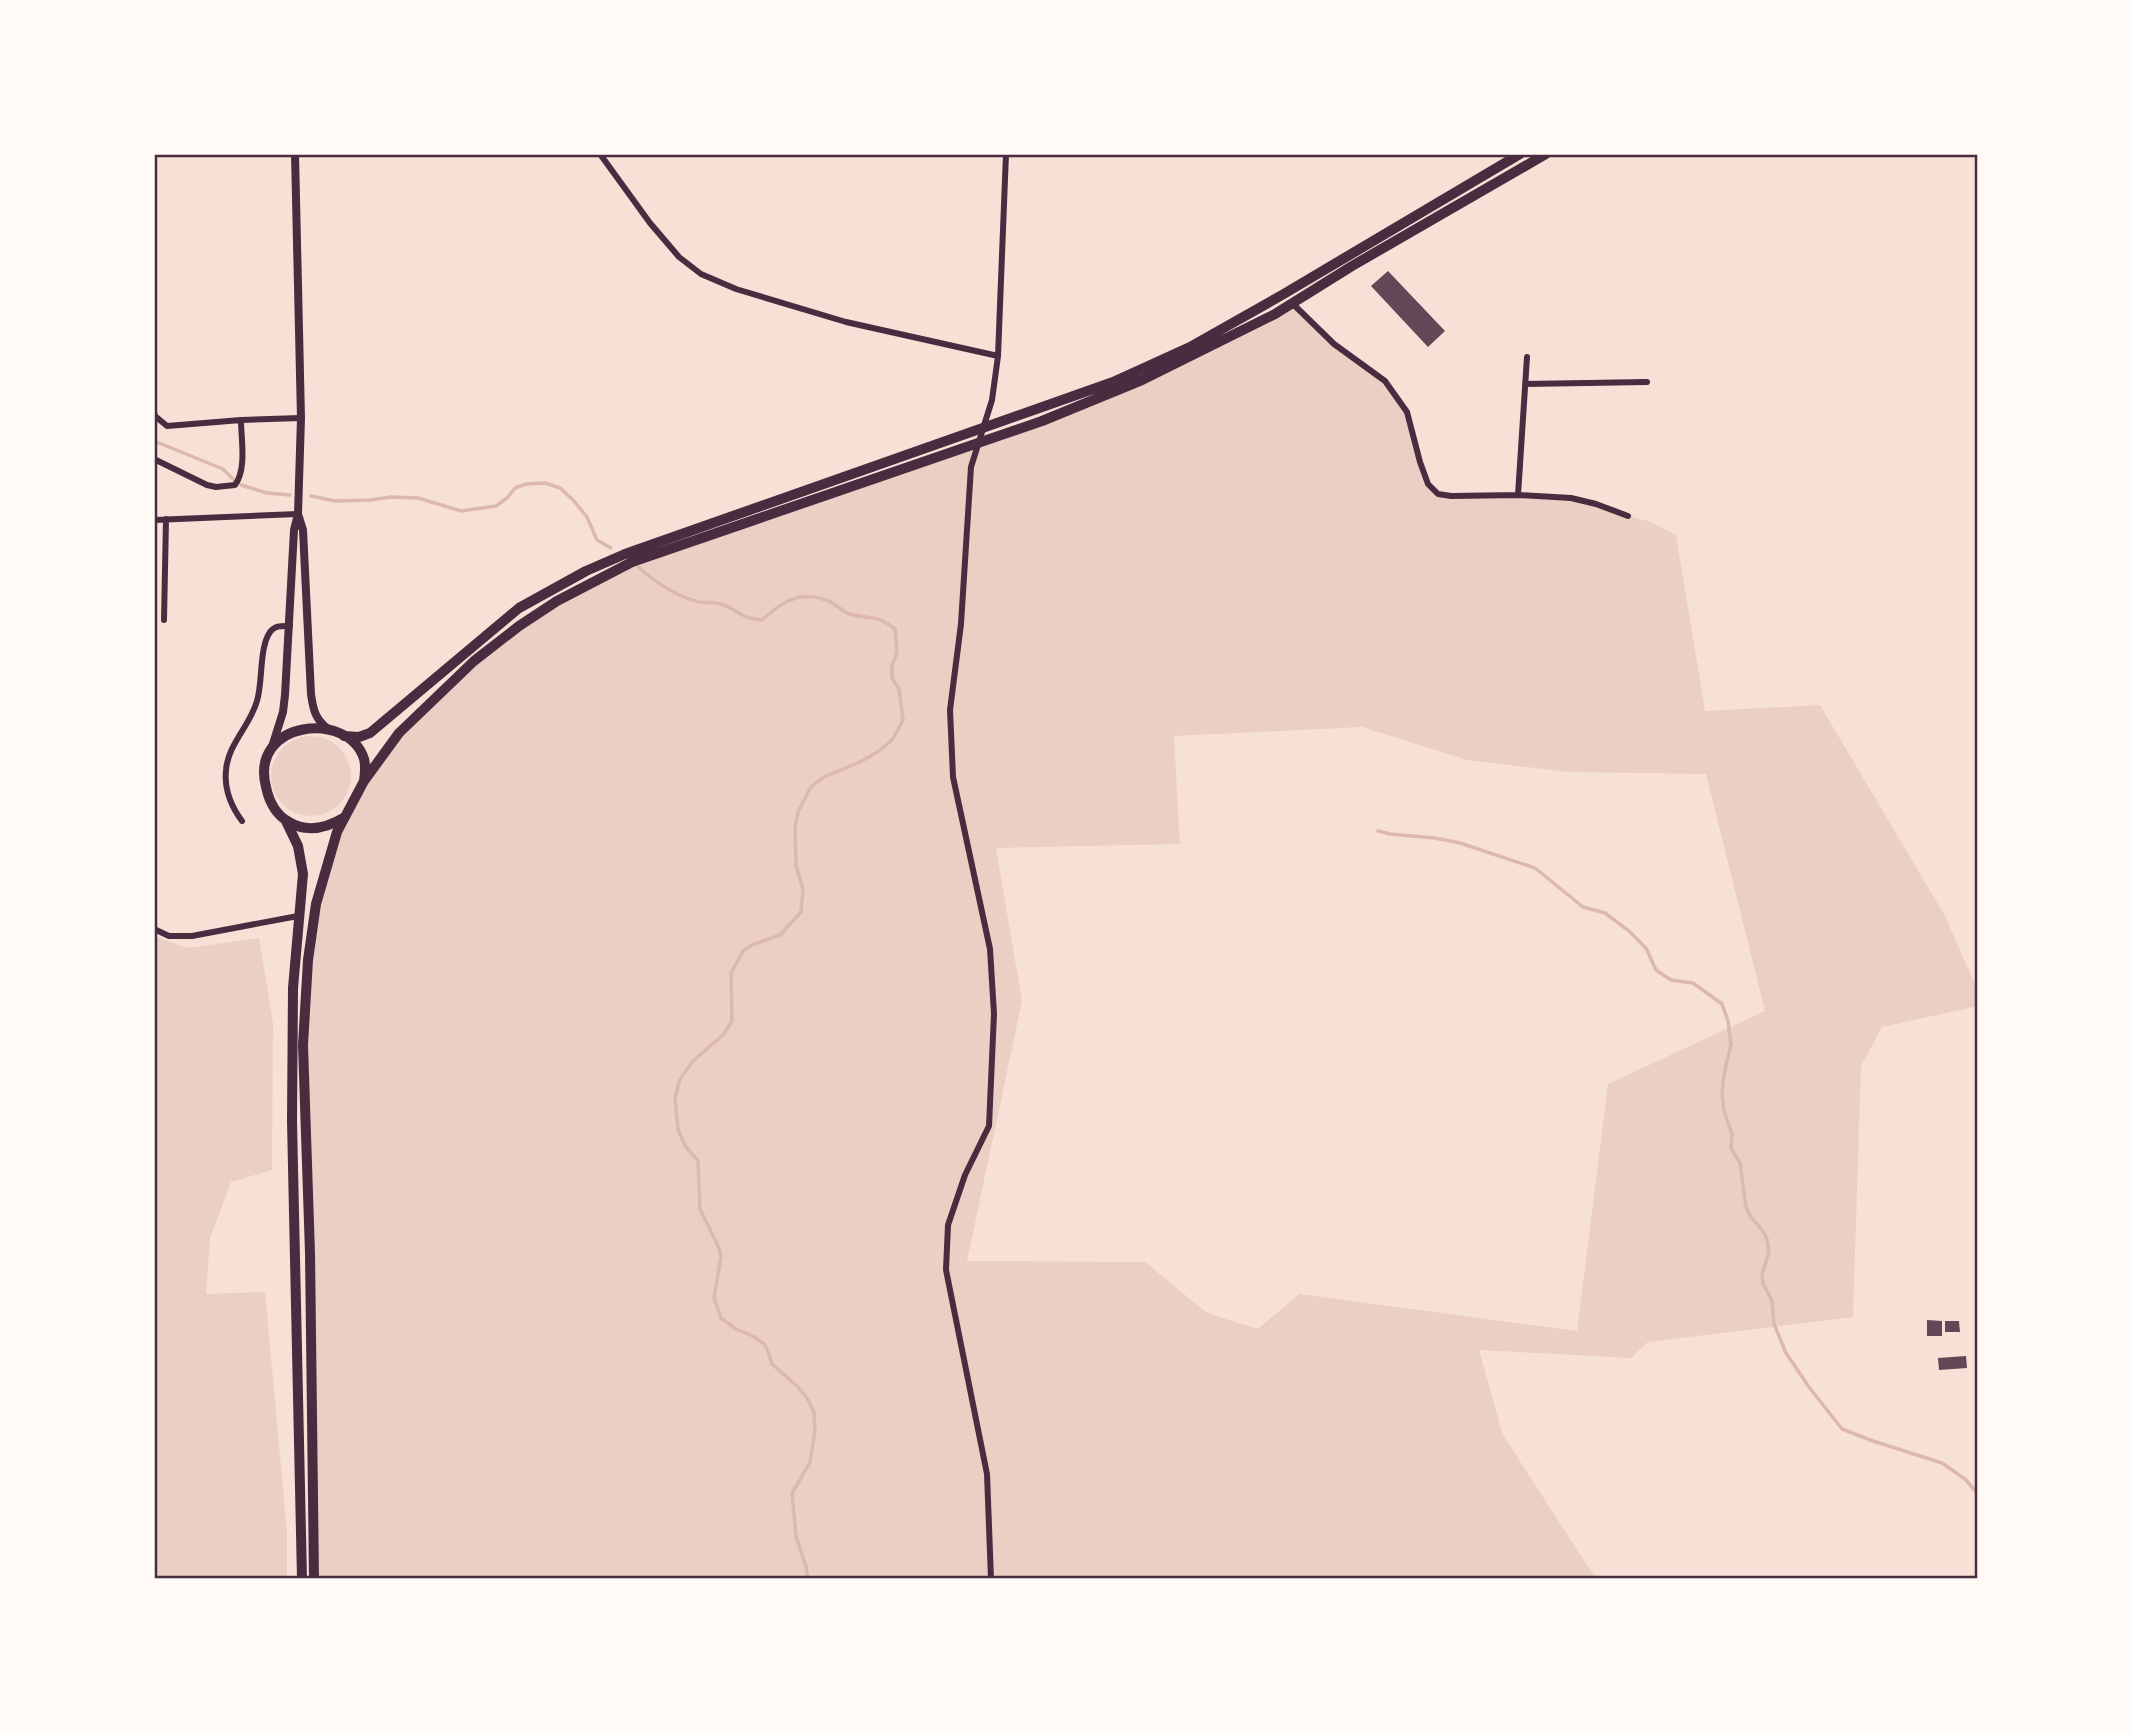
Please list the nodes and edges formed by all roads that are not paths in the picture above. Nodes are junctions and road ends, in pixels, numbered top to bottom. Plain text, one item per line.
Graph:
1 (295, 154) edge
2 (600, 154) edge
3 (1006, 154) edge
4 (1520, 154) edge
5 (1546, 154) edge
6 (1292, 303) junction
7 (998, 356) junction
8 (1527, 357) dead end
9 (1647, 382) dead end
10 (1525, 384) junction
11 (154, 415) edge
12 (301, 418) junction
13 (241, 420) junction
14 (985, 426) junction
15 (978, 442) junction
16 (154, 459) edge
17 (1518, 495) junction
18 (298, 514) junction
19 (1628, 516) dead end
20 (166, 519) junction
21 (154, 520) edge
22 (164, 620) dead end
23 (290, 626) junction
24 (330, 730) junction
25 (344, 736) junction
26 (271, 748) junction
27 (365, 781) junction
28 (345, 817) junction
29 (242, 821) dead end
30 (286, 821) junction
31 (298, 916) junction
32 (154, 929) edge
33 (302, 1579) edge
34 (314, 1579) edge
35 (991, 1579) edge

1 - 12 street
2 - 7 street
3 - 7 street
4 - 14 highway
5 - 6 highway
6 - 15 highway
6 - 17 street
7 - 14 street
8 - 10 street
9 - 10 street
10 - 17 street
11 - 13 street
12 - 13 street
12 - 18 street
13 - 16 street
14 - 15 street
14 - 25 highway
15 - 27 highway
15 - 35 street
17 - 19 street
18 - 20 street
18 - 23 street
18 - 24 street
20 - 21 street
20 - 22 street
23 - 26 street
23 - 29 street
24 - 25 highway
24 - 26 highway
25 - 27 highway
26 - 30 highway
27 - 28 highway
28 - 30 highway
28 - 34 highway
30 - 31 highway
31 - 32 street
31 - 33 highway

